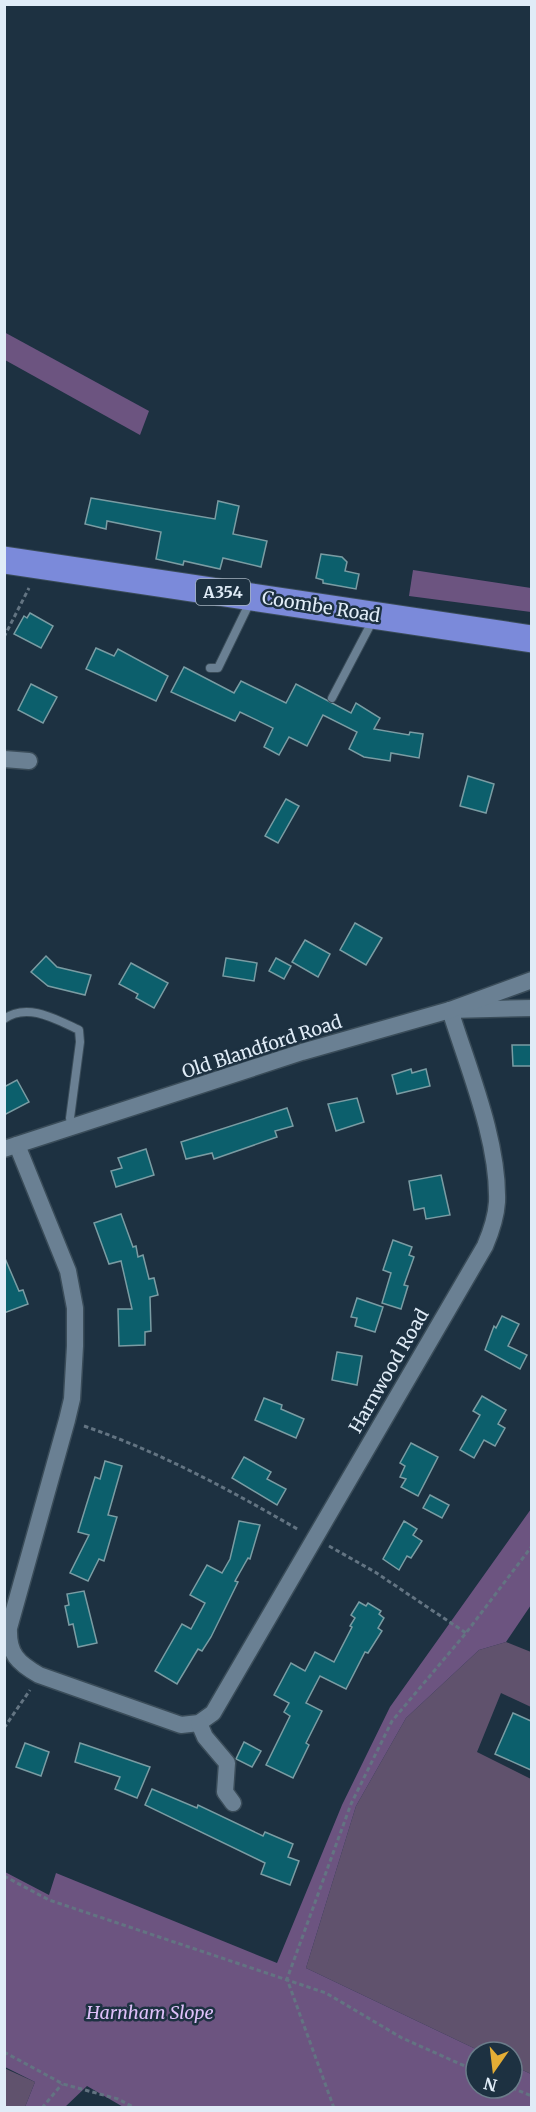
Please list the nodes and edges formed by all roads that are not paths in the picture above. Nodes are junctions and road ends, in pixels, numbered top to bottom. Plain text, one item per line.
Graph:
1 (16, 558) edge
2 (253, 597) junction
3 (375, 615) junction
4 (531, 639) edge
5 (210, 668) dead end
6 (332, 698) dead end
7 (4, 759) edge
8 (29, 761) dead end
9 (531, 980) edge
10 (531, 1008) edge
11 (450, 1010) junction
12 (4, 1019) edge
13 (72, 1129) junction
14 (11, 1147) edge
15 (199, 1723) junction
16 (233, 1803) dead end

1 - 2 highway, Coombe Road / A354
2 - 3 highway, Coombe Road / A354
2 - 5 lane
3 - 4 highway, Coombe Road / A354
3 - 6 lane
7 - 8 street
9 - 11 street, Old Blandford Road
10 - 11 street
11 - 13 street, Old Blandford Road
11 - 15 street, Harnwood Road
12 - 13 lane
13 - 14 street, Old Blandford Road
14 - 15 street
15 - 16 street

